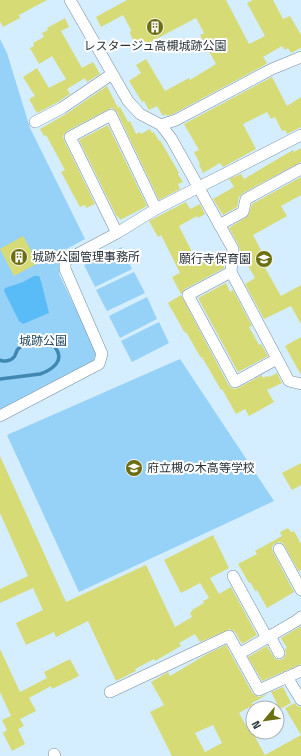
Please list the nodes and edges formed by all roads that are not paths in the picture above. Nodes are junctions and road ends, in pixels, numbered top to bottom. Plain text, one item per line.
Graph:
1 (70, 0) edge
2 (301, 57) edge
3 (112, 74) junction
4 (35, 122) dead end
5 (161, 125) junction
6 (301, 135) edge
7 (301, 169) edge
8 (200, 187) junction
9 (156, 209) junction
10 (219, 225) junction
11 (117, 232) junction
12 (231, 272) junction
13 (277, 359) junction
14 (300, 382) edge
15 (0, 416) edge
16 (279, 549) dead end
17 (233, 576) dead end
18 (301, 590) edge
19 (301, 617) edge
20 (268, 637) junction
21 (279, 653) dead end
22 (238, 654) junction
23 (301, 671) edge
24 (287, 677) junction
25 (110, 692) dead end
26 (301, 700) edge

1 - 3 street
2 - 5 street
3 - 4 street
3 - 5 street
5 - 8 street
6 - 8 street
7 - 10 street
8 - 9 street
8 - 10 street
9 - 11 street
9 - 11 street
10 - 12 street
11 - 15 street
12 - 13 street
12 - 13 street
13 - 14 street
16 - 18 street
17 - 20 street
19 - 20 street
20 - 21 street
20 - 22 street
22 - 24 street
22 - 25 street
23 - 24 street
24 - 26 street

